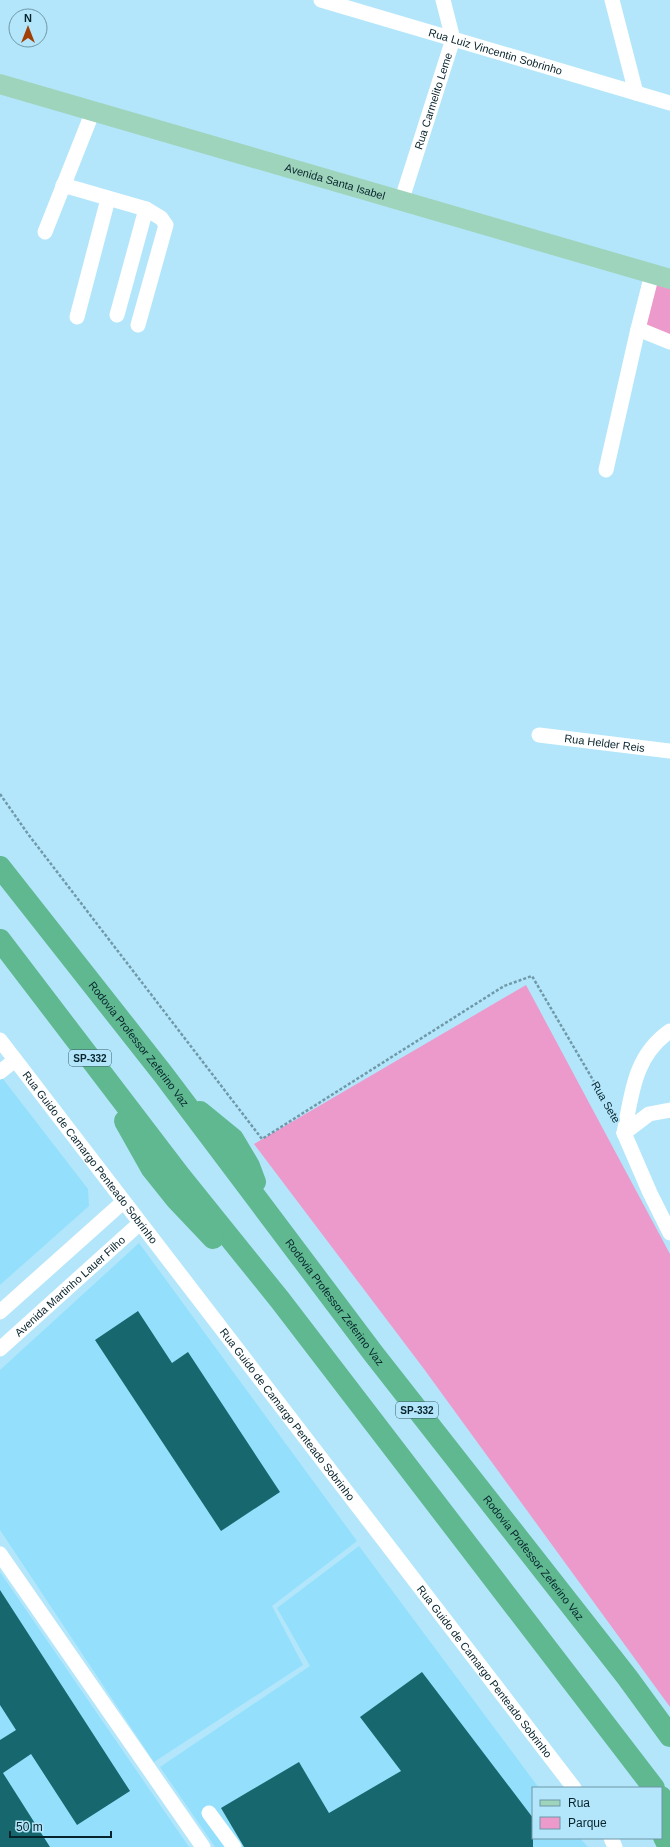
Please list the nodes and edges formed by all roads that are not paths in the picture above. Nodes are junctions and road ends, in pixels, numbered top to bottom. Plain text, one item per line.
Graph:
1 (321, 0) edge
2 (442, 0) edge
3 (612, 0) edge
4 (452, 39) junction
5 (0, 84) edge
6 (636, 93) junction
7 (670, 103) edge
8 (93, 111) junction
9 (63, 185) junction
10 (108, 199) junction
11 (401, 202) junction
12 (146, 209) junction
13 (45, 232) dead end
14 (661, 277) edge
15 (117, 315) dead end
16 (77, 317) dead end
17 (138, 325) dead end
18 (638, 329) junction
19 (670, 342) edge
20 (606, 470) dead end
21 (539, 735) dead end
22 (670, 751) edge
23 (0, 867) edge
24 (0, 940) edge
25 (670, 1031) edge
26 (0, 1040) edge
27 (15, 1060) junction
28 (0, 1072) edge
29 (670, 1110) edge
30 (624, 1133) junction
31 (123, 1202) junction
32 (140, 1223) junction
33 (670, 1233) edge
34 (0, 1312) edge
35 (0, 1349) edge
36 (0, 1554) edge
37 (670, 1736) edge
38 (573, 1787) edge
39 (653, 1787) edge
40 (662, 1799) edge
41 (670, 1810) edge
42 (209, 1813) dead end
43 (662, 1826) edge
44 (202, 1847) edge
45 (234, 1847) edge
46 (669, 1847) edge

1 - 4 street, Rua Luiz Vincentin Sobrinho
2 - 4 street, Rua Carmelito Leme
3 - 6 street
4 - 6 street, Rua Luiz Vincentin Sobrinho
4 - 11 street, Rua Carmelito Leme
5 - 8 main road, Avenida Santa Isabel
6 - 7 street, Rua Luiz Vincentin Sobrinho
8 - 9 street
8 - 11 main road, Avenida Santa Isabel
9 - 10 street
9 - 13 street
10 - 12 street
10 - 16 street
11 - 14 main road, Avenida Santa Isabel
12 - 15 street
12 - 17 street
14 - 18 street
18 - 19 street
18 - 20 street
21 - 22 street, Rua Helder Reis
23 - 37 highway, Rodovia Professor Zeferino Vaz / SP-332
24 - 39 highway, SP-332
25 - 30 street
26 - 27 street, Rua Guido de Camargo Penteado Sobrinho
27 - 28 street
27 - 31 street, Rua Guido de Camargo Penteado Sobrinho
29 - 30 street
30 - 33 street, Rua Sete
31 - 32 street, Rua Guido de Camargo Penteado Sobrinho
31 - 34 street
32 - 35 street, Avenida Martinho Lauer Filho
32 - 38 street, Rua Guido de Camargo Penteado Sobrinho
36 - 44 street
40 - 41 highway
42 - 45 street
43 - 46 highway

